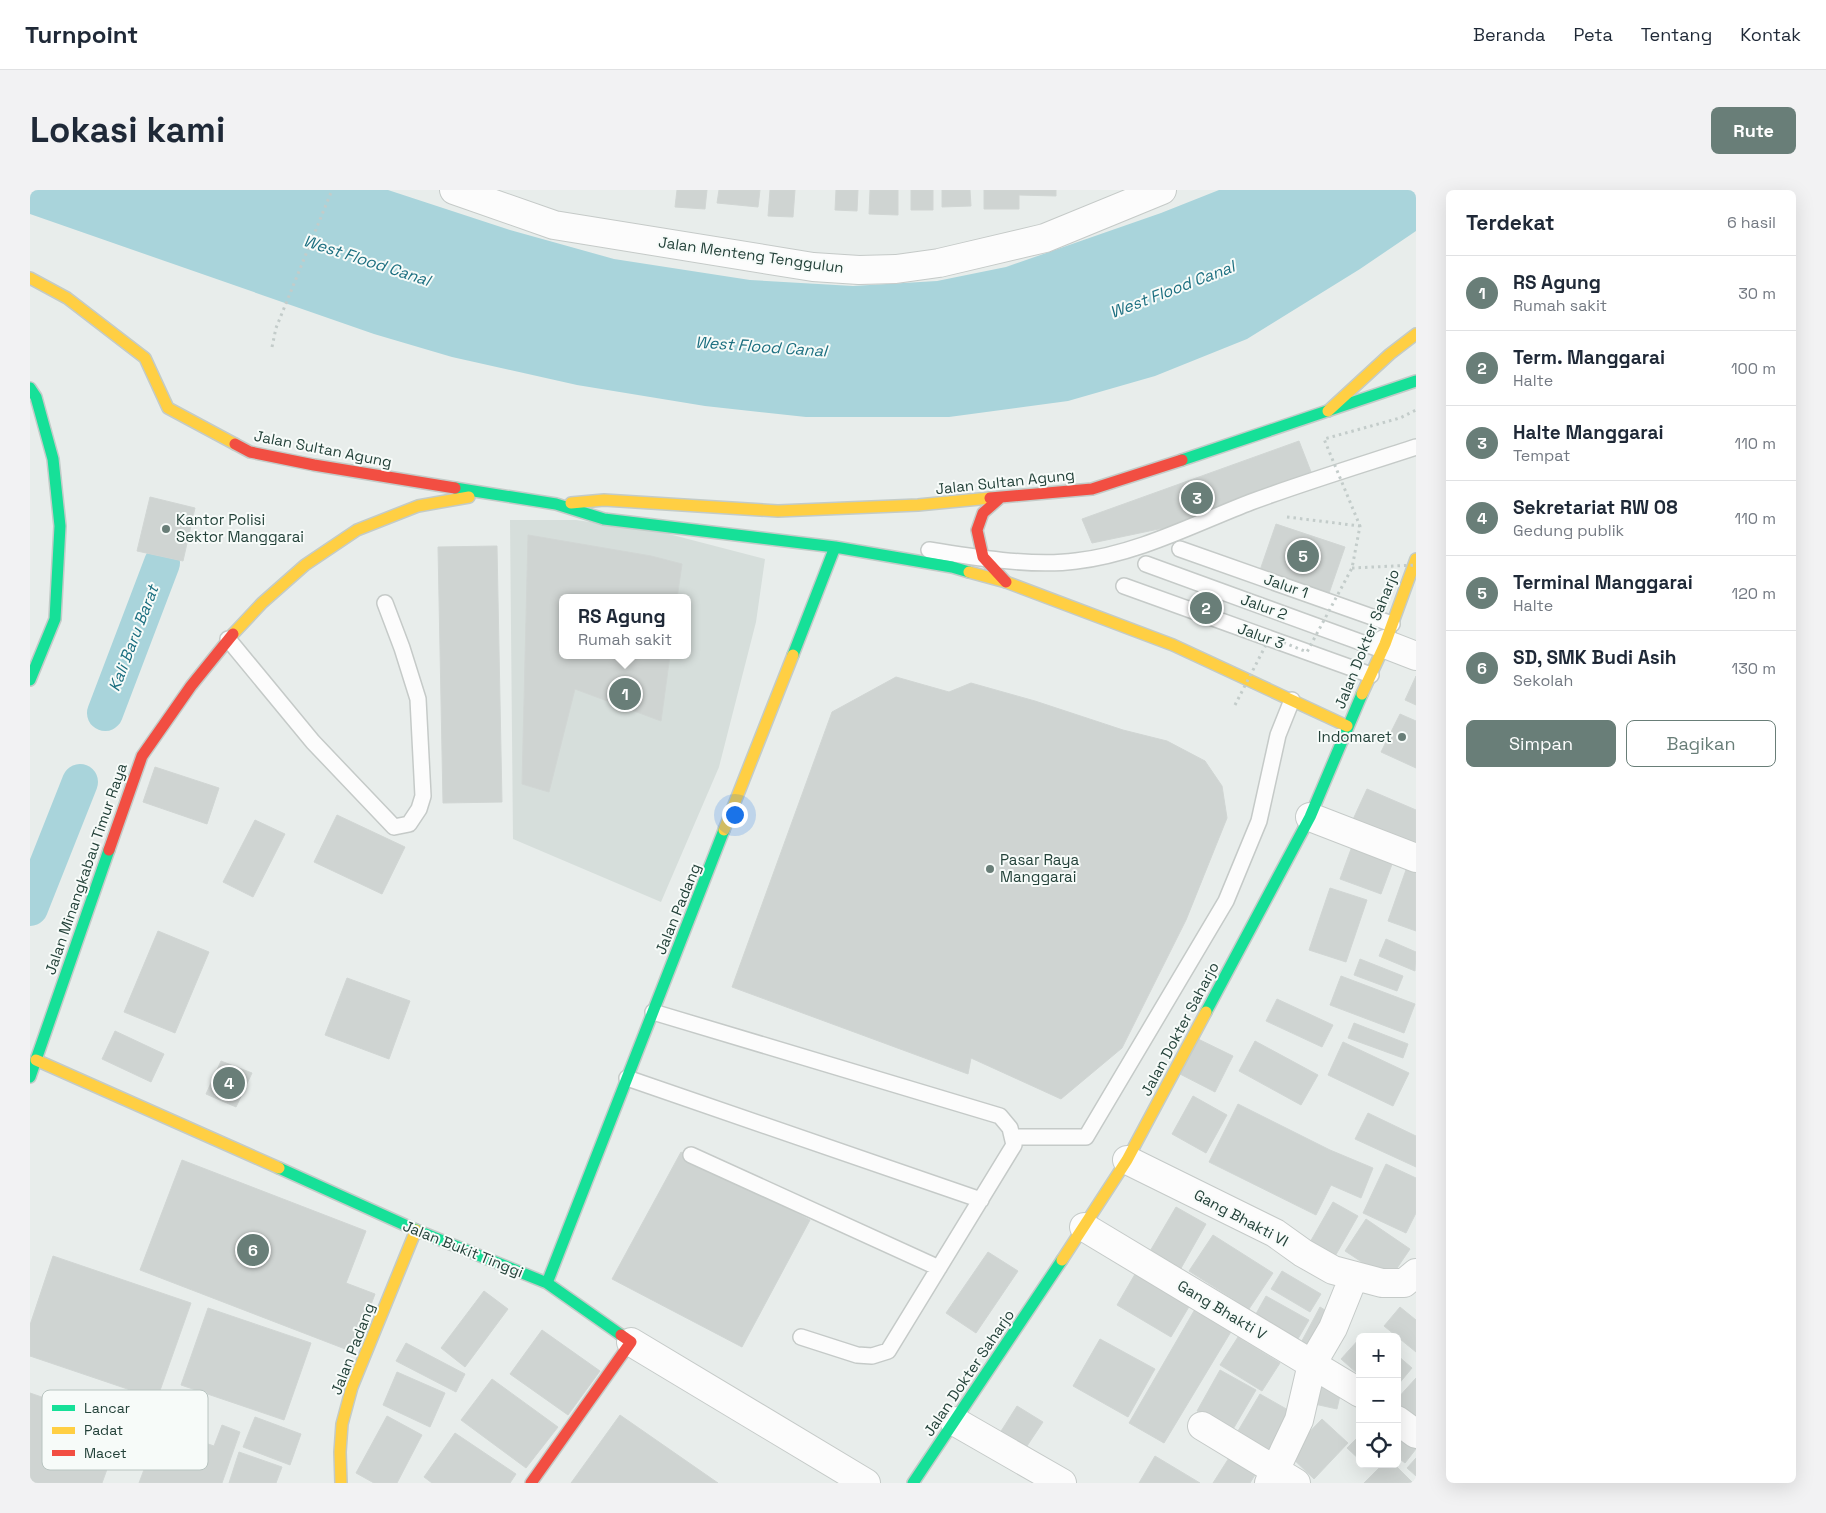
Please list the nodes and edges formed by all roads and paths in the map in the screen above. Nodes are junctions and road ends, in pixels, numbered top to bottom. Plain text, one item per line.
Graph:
1 (332, 190) edge
2 (454, 190) edge
3 (1162, 190) edge
4 (30, 278) edge
5 (30, 294) edge
6 (1416, 334) edge
7 (272, 347) dead end
8 (145, 358) junction
9 (1416, 381) edge
10 (30, 388) edge
11 (1416, 410) edge
12 (1328, 411) junction
13 (1416, 446) edge
14 (490, 493) junction
15 (1000, 498) junction
16 (556, 504) junction
17 (1283, 517) dead end
18 (1360, 526) junction
19 (835, 547) junction
20 (1180, 549) dead end
21 (982, 557) junction
22 (1416, 559) edge
23 (1146, 564) dead end
24 (1416, 565) edge
25 (1352, 568) junction
26 (1006, 582) junction
27 (1124, 586) dead end
28 (385, 603) dead end
29 (228, 638) junction
30 (1386, 639) junction
31 (1416, 656) edge
32 (1371, 675) junction
33 (30, 680) edge
34 (1292, 700) junction
35 (1235, 705) dead end
36 (1347, 726) junction
37 (1310, 817) junction
38 (1416, 858) edge
39 (653, 1012) junction
40 (36, 1060) junction
41 (30, 1077) edge
42 (627, 1078) junction
43 (1013, 1137) junction
44 (691, 1155) dead end
45 (1127, 1160) junction
46 (981, 1200) junction
47 (1084, 1227) junction
48 (416, 1230) junction
49 (940, 1268) junction
50 (1416, 1273) edge
51 (1354, 1276) junction
52 (547, 1283) junction
53 (801, 1336) dead end
54 (631, 1342) junction
55 (1312, 1364) junction
56 (1356, 1390) edge
57 (954, 1421) junction
58 (1401, 1423) edge
59 (1202, 1426) dead end
60 (1416, 1434) edge
61 (1280, 1479) edge
62 (341, 1483) edge
63 (531, 1483) edge
64 (866, 1483) edge
65 (913, 1483) edge
66 (1062, 1483) edge

1 - 7 path
2 - 3 street, Jalan Menteng Tenggulun
4 - 8 main road, Jalan Sultan Agung
5 - 8 lane
6 - 12 main road, Jalan Sultan Agung
8 - 14 main road, Jalan Sultan Agung
9 - 12 main road
10 - 33 main road
11 - 18 path, bridge
12 - 15 main road, Jalan Sultan Agung
13 - 21 lane
14 - 16 main road, Jalan Sultan Agung
14 - 29 main road, Jalan Minangkabau Timur Raya
15 - 16 main road, Jalan Sultan Agung
15 - 21 main road
16 - 19 main road, Jalan Sultan Agung
17 - 18 path
18 - 25 path, bridge
19 - 21 lane
19 - 26 main road, Jalan Sultan Agung
19 - 39 main road, Jalan Padang
20 - 30 lane, Jalur 1
21 - 26 main road
22 - 30 main road, Jalan Dokter Saharjo
23 - 30 lane, Jalur 2
24 - 25 path, bridge
25 - 35 path, bridge
26 - 34 main road, Jalan Sultan Agung
27 - 32 lane, Jalur 3
28 - 29 lane
29 - 40 main road, Jalan Minangkabau Timur Raya
30 - 31 street
30 - 32 main road, Jalan Dokter Saharjo
32 - 36 main road, Jalan Dokter Saharjo
34 - 36 main road, Jalan Sultan Agung
34 - 43 lane
36 - 37 main road, Jalan Dokter Saharjo
37 - 38 street
37 - 45 main road, Jalan Dokter Saharjo
39 - 42 main road, Jalan Padang
39 - 43 lane
40 - 41 main road, Jalan Minangkabau Timur Raya
40 - 48 main road, Jalan Bukit Tinggi
42 - 46 lane
42 - 52 main road, Jalan Padang
43 - 46 lane
44 - 49 lane
45 - 47 main road, Jalan Dokter Saharjo
45 - 51 street, Gang Bhakti VI
46 - 49 lane
47 - 55 street, Gang Bhakti V
47 - 57 main road, Jalan Dokter Saharjo
48 - 52 main road, Jalan Bukit Tinggi
48 - 62 main road, Jalan Padang
49 - 53 lane
50 - 51 street, Gang Bhakti VI
51 - 55 street
52 - 54 main road, Jalan Bukit Tinggi
54 - 63 main road
54 - 64 street, Jalan Bukit Tinggi
55 - 56 street, Gang Bhakti V
55 - 61 street
57 - 65 main road, Jalan Dokter Saharjo
57 - 66 street
58 - 60 street
59 - 61 street

